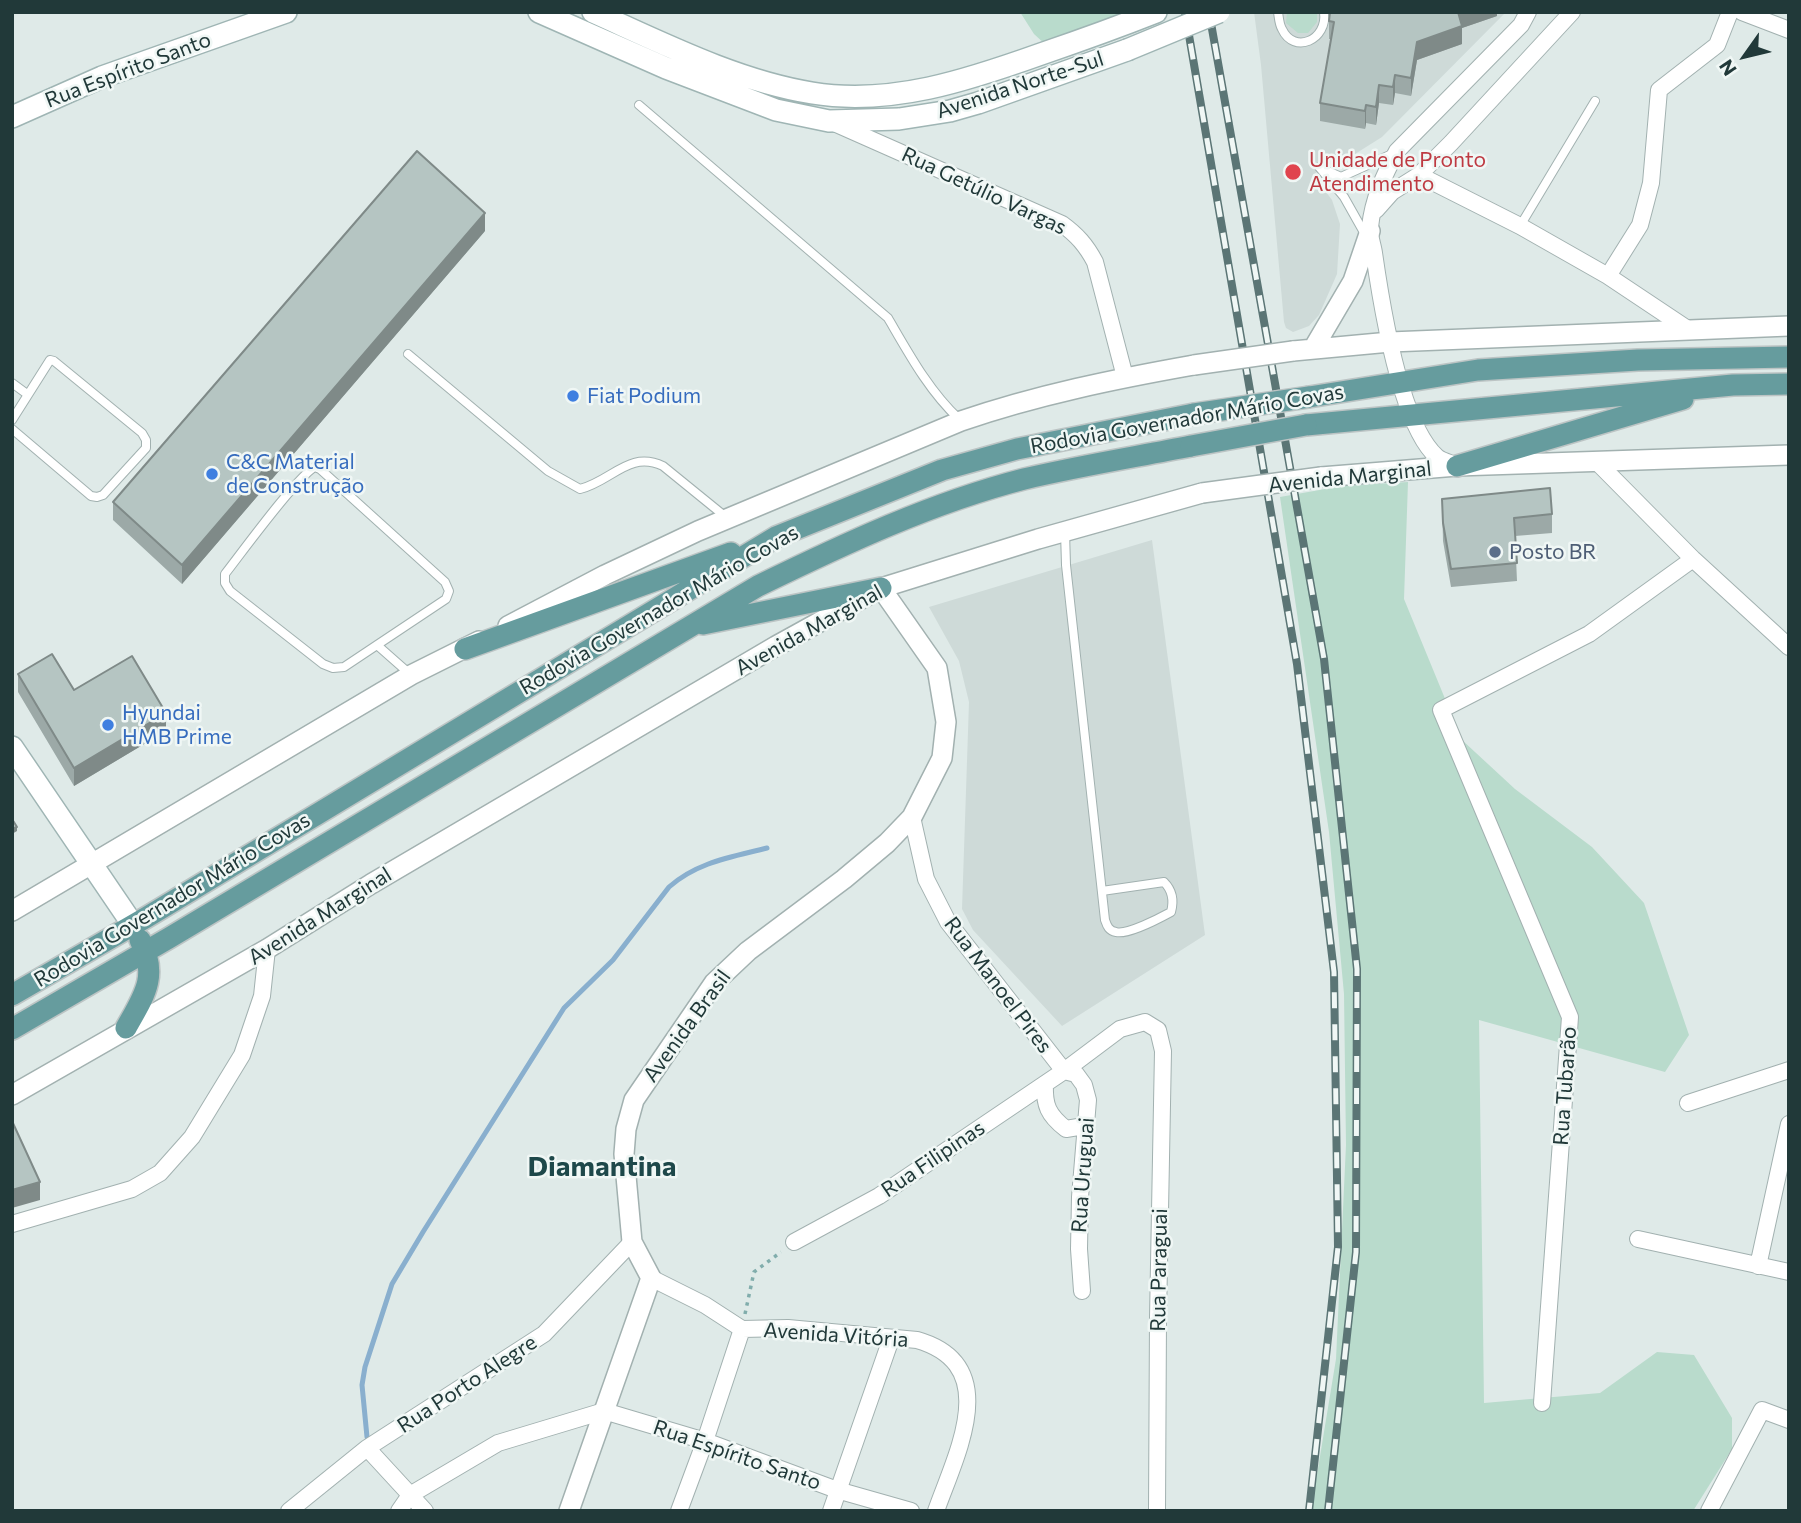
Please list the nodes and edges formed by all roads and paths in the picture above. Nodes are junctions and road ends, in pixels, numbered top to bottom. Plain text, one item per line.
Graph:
1 (286, 12) edge
2 (539, 12) edge
3 (593, 12) edge
4 (1156, 12) edge
5 (1219, 12) edge
6 (1278, 12) edge
7 (1324, 12) edge
8 (1528, 12) edge
9 (1572, 12) edge
10 (1730, 12) edge
11 (1742, 12) edge
12 (1789, 30) edge
13 (1595, 101) dead end
14 (639, 105) dead end
15 (12, 117) edge
16 (829, 121) junction
17 (1398, 151) junction
18 (1419, 175) junction
19 (1520, 226) junction
20 (1370, 228) junction
21 (1608, 276) junction
22 (1789, 326) edge
23 (1686, 328) junction
24 (1391, 342) junction
25 (1303, 350) junction
26 (408, 354) dead end
27 (1789, 356) edge
28 (1125, 377) junction
29 (12, 383) edge
30 (1399, 383) junction
31 (1789, 384) edge
32 (1732, 385) junction
33 (27, 394) junction
34 (1412, 415) junction
35 (12, 420) edge
36 (961, 421) junction
37 (12, 429) edge
38 (1789, 455) edge
39 (1596, 460) junction
40 (1457, 466) junction
41 (727, 519) junction
42 (1066, 532) junction
43 (776, 537) junction
44 (1693, 559) junction
45 (881, 588) junction
46 (683, 628) junction
47 (377, 645) junction
48 (1789, 647) edge
49 (465, 649) junction
50 (411, 675) junction
51 (12, 747) edge
52 (912, 817) junction
53 (92, 864) junction
54 (1102, 891) junction
55 (15, 906) edge
56 (133, 925) junction
57 (146, 950) junction
58 (268, 950) junction
59 (12, 995) edge
60 (12, 1028) edge
61 (126, 1028) junction
62 (1158, 1030) joint
63 (1789, 1070) edge
64 (1064, 1071) junction
65 (1045, 1083) junction
66 (12, 1095) edge
67 (1688, 1103) dead end
68 (1789, 1124) edge
69 (1084, 1126) junction
70 (12, 1224) edge
71 (1638, 1239) dead end
72 (632, 1242) junction
73 (794, 1242) joint
74 (1759, 1266) junction
75 (1789, 1272) edge
76 (651, 1278) junction
77 (1082, 1291) dead end
78 (742, 1329) junction
79 (891, 1339) junction
80 (1542, 1403) dead end
81 (604, 1411) junction
82 (1789, 1420) edge
83 (705, 1441) junction
84 (367, 1448) junction
85 (837, 1490) junction
86 (410, 1495) junction
87 (289, 1511) edge
88 (399, 1511) edge
89 (425, 1511) edge
90 (569, 1511) edge
91 (679, 1511) edge
92 (831, 1511) edge
93 (911, 1511) edge
94 (936, 1511) edge
95 (1157, 1511) edge
96 (1709, 1511) edge

1 - 15 main road, Rua Espírito Santo
2 - 16 main road, Avenida Norte-Sul
3 - 4 main road, Avenida Norte-Sul
5 - 16 main road, Avenida Norte-Sul, bridge
6 - 7 lane
8 - 17 street
9 - 18 street
10 - 21 street
11 - 12 street
13 - 19 lane
14 - 36 lane
16 - 28 street, Rua Getúlio Vargas
17 - 20 street
17 - 20 lane
18 - 19 street
18 - 20 street
19 - 21 street
20 - 24 street
20 - 25 street
21 - 23 street
22 - 23 street
23 - 24 street
24 - 25 street
24 - 30 street
25 - 28 street, bridge
26 - 41 lane
27 - 30 main road, Rodovia Governador Mário Covas
28 - 36 street
29 - 33 lane
30 - 34 street
30 - 43 main road, Rodovia Governador Mário Covas, bridge
31 - 32 main road, Rodovia Governador Mário Covas
32 - 34 main road, Rodovia Governador Mário Covas
32 - 40 main road
33 - 35 lane
33 - 37 lane
34 - 40 street
34 - 46 main road, Rodovia Governador Mário Covas, bridge
36 - 41 street
38 - 39 street, Avenida Marginal
39 - 40 street, Avenida Marginal
39 - 44 street
40 - 42 street, Avenida Marginal, bridge
41 - 49 street
42 - 45 street, Avenida Marginal
42 - 54 lane
43 - 49 main road
43 - 56 main road, Rodovia Governador Mário Covas
44 - 48 street
44 - 80 street, Rua Tubarão
45 - 46 main road
45 - 52 street, Avenida Brasil
45 - 58 street, Avenida Marginal
46 - 57 main road, Rodovia Governador Mário Covas
47 - 47 lane
47 - 50 lane
49 - 50 street
50 - 53 street
51 - 53 main road
52 - 64 street, Rua Manoel Pires
52 - 72 street, Avenida Brasil
53 - 55 street
53 - 56 main road
54 - 54 lane
56 - 57 main road
56 - 59 main road, Rodovia Governador Mário Covas
57 - 60 main road, Rodovia Governador Mário Covas
57 - 61 main road
58 - 61 street, Avenida Marginal
58 - 70 street
61 - 66 street, Avenida Marginal
62 - 64 street, Rua Filipinas
62 - 95 street, Rua Paraguai
63 - 67 street
64 - 65 street, Rua Filipinas
64 - 69 street, Rua Uruguai
65 - 69 street
65 - 73 street, Rua Filipinas
68 - 74 street
69 - 77 street, Rua Uruguai
71 - 74 street
72 - 76 street, Avenida Brasil
72 - 84 street, Rua Porto Alegre
73 - 78 path
74 - 75 street
76 - 78 street, Avenida Vitória
76 - 81 street
78 - 79 street, Avenida Vitória
78 - 83 street
79 - 85 street
79 - 94 street, Avenida Vitória
81 - 83 street, Rua Espírito Santo
81 - 86 street
81 - 90 street
82 - 96 street
83 - 85 street, Rua Espírito Santo
83 - 91 street
84 - 86 street
84 - 87 street, Rua Porto Alegre
85 - 92 street
85 - 93 street, Rua Espírito Santo
86 - 88 street
86 - 89 street

